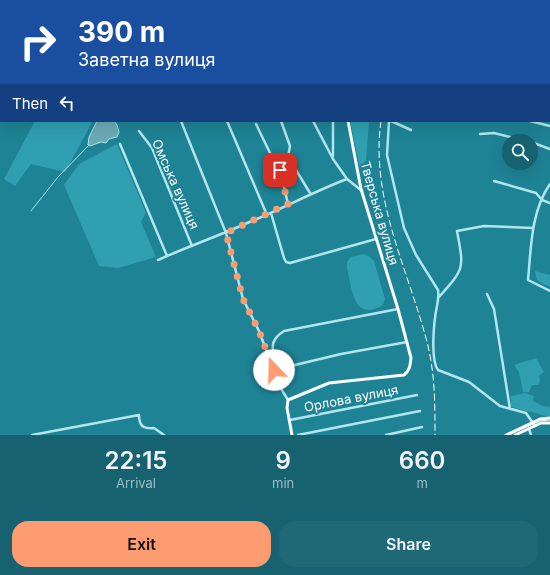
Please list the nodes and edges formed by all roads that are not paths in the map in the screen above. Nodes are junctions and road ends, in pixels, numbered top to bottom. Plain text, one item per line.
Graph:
1 (181, 122) edge
2 (227, 122) edge
3 (281, 122) edge
4 (314, 122) edge
5 (333, 122) edge
6 (348, 122) edge
7 (390, 122) edge
8 (392, 122) edge
9 (534, 122) edge
10 (256, 124) dead end
11 (550, 126) edge
12 (139, 130) dead end
13 (411, 130) dead end
14 (480, 134) dead end
15 (502, 135) edge
16 (120, 144) dead end
17 (538, 145) edge
18 (550, 149) edge
19 (333, 158) junction
20 (347, 179) junction
21 (494, 181) dead end
22 (550, 184) edge
23 (362, 192) junction
24 (310, 193) junction
25 (542, 200) junction
26 (550, 203) edge
27 (288, 204) junction
28 (271, 213) junction
29 (267, 215) junction
30 (533, 228) junction
31 (226, 233) junction
32 (376, 239) junction
33 (192, 246) junction
34 (167, 256) junction
35 (158, 260) dead end
36 (550, 291) edge
37 (487, 294) dead end
38 (439, 297) junction
39 (398, 309) junction
40 (407, 342) junction
41 (274, 370) junction
42 (417, 395) dead end
43 (288, 400) junction
44 (510, 409) junction
45 (420, 411) dead end
46 (550, 418) edge
47 (290, 420) junction
48 (550, 423) edge
49 (534, 424) junction
50 (422, 427) dead end
51 (529, 429) junction
52 (32, 435) edge
53 (164, 435) edge
54 (292, 435) edge
55 (298, 435) edge
56 (386, 435) edge
57 (506, 435) edge
58 (515, 435) edge
59 (531, 435) edge

1 - 31 street
2 - 29 street
3 - 24 street
4 - 19 street
5 - 19 street
6 - 23 main road, Тверська вулиця
7 - 38 street
8 - 13 street
9 - 11 street
10 - 27 street
12 - 33 street, Омська вулиця
14 - 15 street
16 - 34 street
17 - 18 street
19 - 20 street
20 - 23 street
20 - 24 street
21 - 25 street
22 - 25 street
23 - 32 main road, Тверська вулиця
24 - 27 street
25 - 26 street
25 - 30 street
27 - 28 street
28 - 29 street
28 - 32 street
29 - 31 street
30 - 36 street
30 - 38 street
31 - 33 street
31 - 41 street
32 - 39 main road, Тверська вулиця
33 - 34 street
34 - 35 street
37 - 44 street
38 - 44 street
39 - 40 main road, Тверська вулиця
39 - 41 street
40 - 41 street
40 - 43 main road, Тверська вулиця
41 - 43 street
42 - 47 street, Орлова вулиця
43 - 47 main road
44 - 49 street
45 - 55 street, Орлова вулиця
46 - 49 main road
47 - 54 main road
48 - 49 main road
49 - 51 main road
49 - 57 main road
50 - 56 street
51 - 58 main road
51 - 59 street
52 - 53 street

